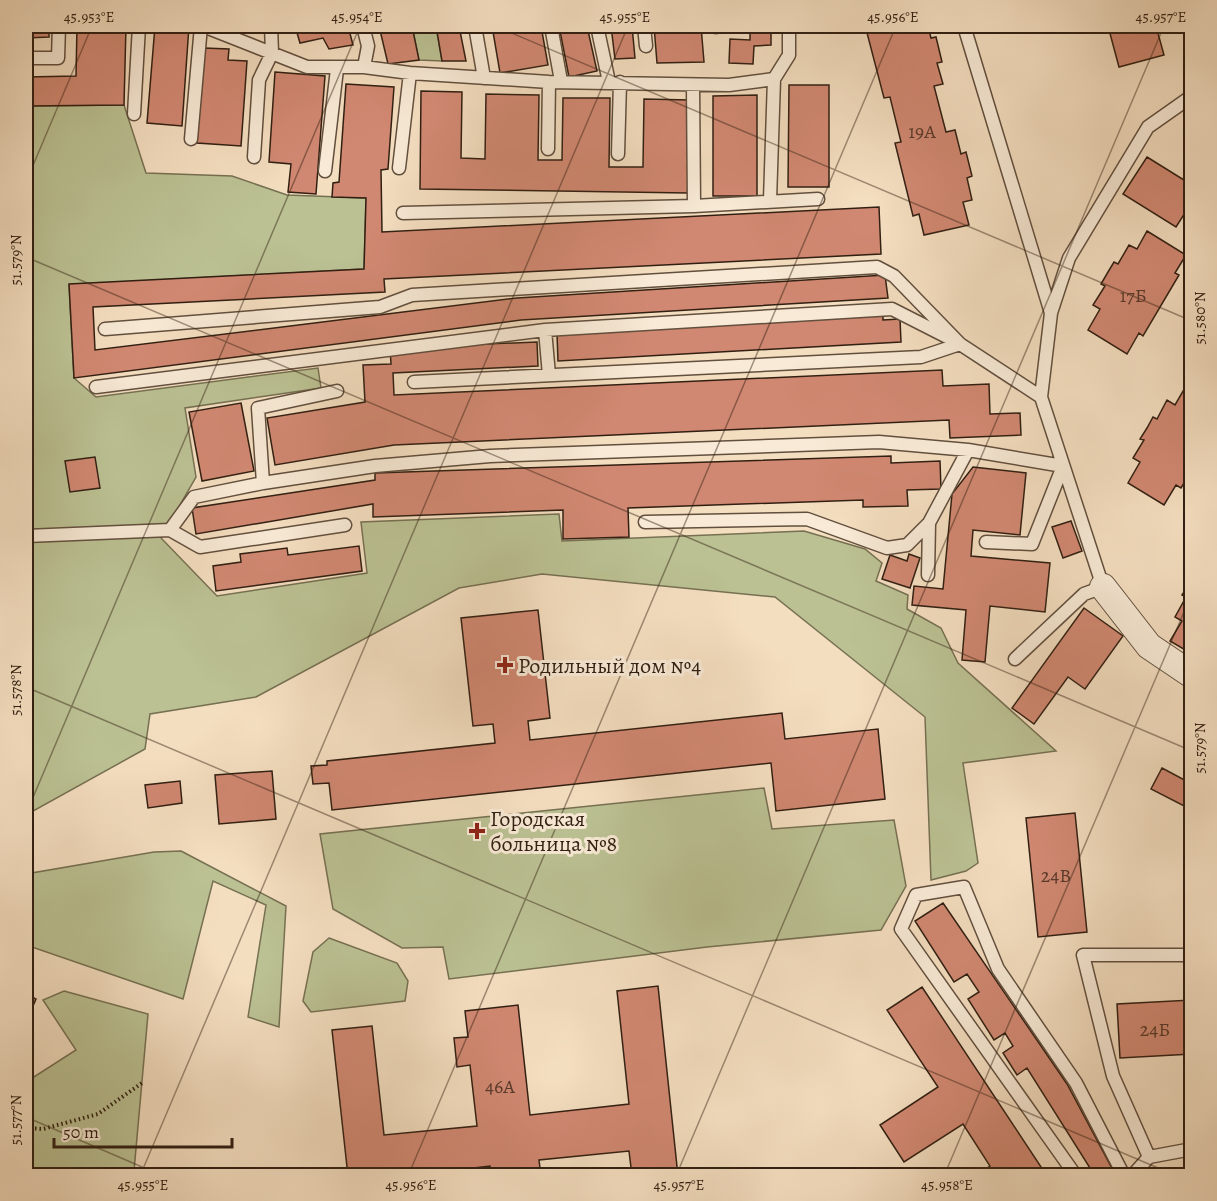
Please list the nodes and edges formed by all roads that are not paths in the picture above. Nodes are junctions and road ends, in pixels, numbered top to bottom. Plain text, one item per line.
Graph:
1 (59, 26) edge
2 (139, 26) edge
3 (202, 26) edge
4 (271, 26) edge
5 (363, 26) edge
6 (476, 26) edge
7 (550, 26) edge
8 (597, 26) edge
9 (644, 26) edge
10 (789, 26) edge
11 (964, 26) edge
12 (646, 46) dead end
13 (272, 54) junction
14 (26, 58) edge
15 (364, 67) junction
16 (338, 69) junction
17 (410, 73) junction
18 (484, 78) junction
19 (774, 80) junction
20 (555, 82) junction
21 (614, 82) junction
22 (693, 85) junction
23 (1191, 96) edge
24 (134, 114) dead end
25 (191, 139) dead end
26 (548, 149) dead end
27 (618, 154) dead end
28 (254, 157) dead end
29 (399, 168) dead end
30 (325, 171) dead end
31 (818, 199) dead end
32 (770, 200) junction
33 (694, 206) junction
34 (403, 213) dead end
35 (1052, 313) junction
36 (105, 328) dead end
37 (545, 330) junction
38 (960, 344) junction
39 (549, 375) junction
40 (414, 382) dead end
41 (96, 387) dead end
42 (337, 391) dead end
43 (1041, 397) junction
44 (968, 450) junction
45 (1063, 466) junction
46 (263, 483) junction
47 (645, 522) dead end
48 (929, 523) junction
49 (345, 525) dead end
50 (170, 530) junction
51 (26, 536) edge
52 (986, 542) dead end
53 (928, 575) dead end
54 (1103, 587) junction
55 (1015, 659) dead end
56 (1191, 675) edge
57 (1191, 955) edge
58 (1191, 1149) edge
59 (1149, 1157) junction
60 (1076, 1176) edge
61 (1124, 1176) edge
62 (1132, 1176) edge

1 - 14 lane
2 - 24 lane
3 - 13 lane
3 - 25 lane
4 - 13 lane
5 - 15 lane
6 - 18 lane
7 - 20 lane
8 - 21 lane
9 - 12 lane
10 - 19 lane
11 - 35 lane
13 - 16 lane
13 - 28 lane
15 - 16 lane
15 - 17 lane
16 - 30 lane
17 - 18 lane
17 - 29 lane
18 - 20 lane
19 - 22 lane
19 - 32 lane
20 - 21 lane
20 - 26 lane
21 - 22 lane
21 - 27 lane
22 - 33 lane
23 - 35 lane
31 - 32 lane
32 - 33 lane
33 - 34 lane
35 - 43 lane
36 - 38 lane
37 - 38 lane
37 - 39 lane
37 - 41 lane
38 - 39 lane
38 - 43 lane
39 - 40 lane
42 - 46 lane
43 - 45 lane
44 - 45 lane
44 - 46 lane
44 - 48 lane
45 - 52 lane
45 - 54 lane
46 - 50 lane
47 - 48 lane
48 - 53 lane
49 - 50 lane
50 - 51 lane
54 - 55 lane
54 - 56 street
57 - 59 lane
58 - 59 lane
59 - 62 lane
60 - 61 lane

